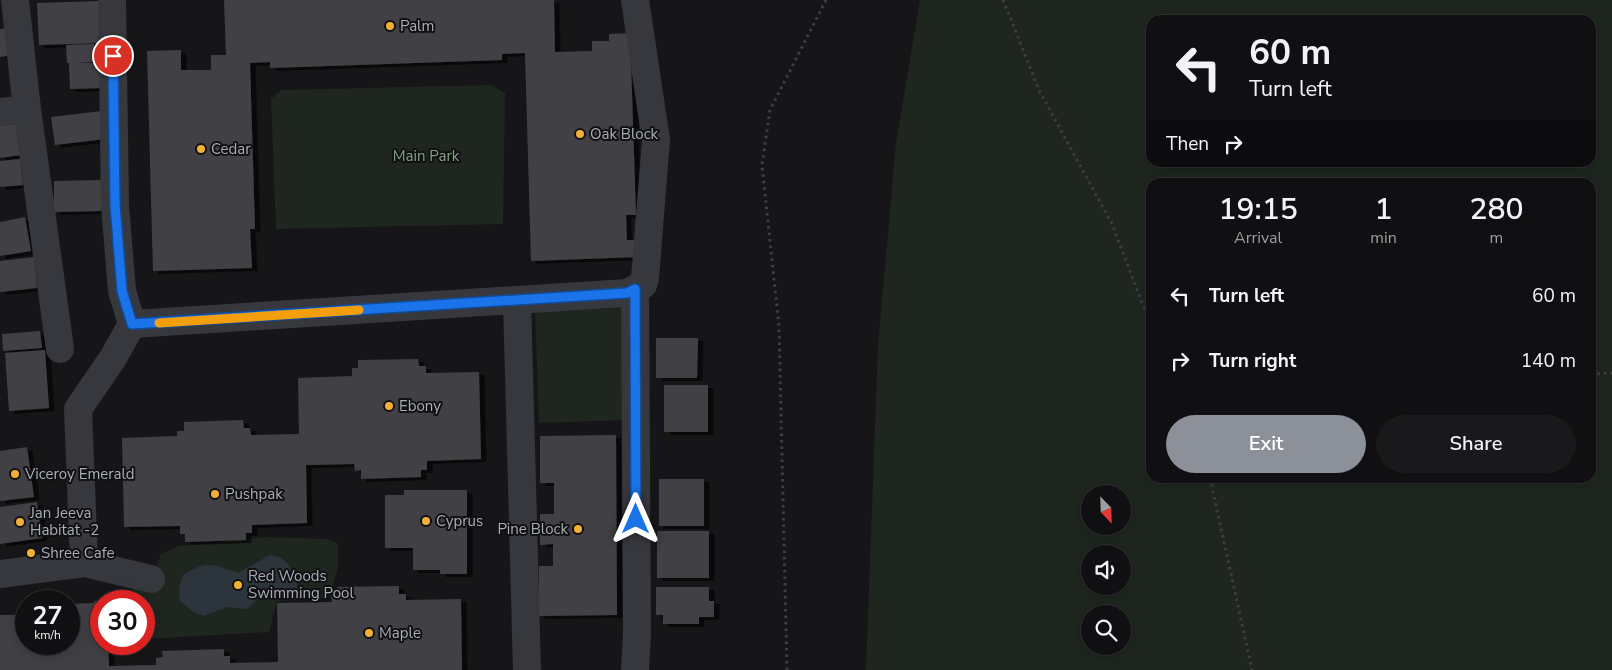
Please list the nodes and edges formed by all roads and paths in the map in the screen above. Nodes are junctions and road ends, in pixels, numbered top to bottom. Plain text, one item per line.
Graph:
1 (15, 0) edge
2 (112, 0) edge
3 (635, 0) edge
4 (826, 0) edge
5 (1003, 0) edge
6 (27, 109) junction
7 (0, 112) edge
8 (635, 289) junction
9 (517, 300) junction
10 (1146, 313) edge
11 (132, 324) junction
12 (60, 349) dead end
13 (1612, 373) edge
14 (1596, 374) edge
15 (1211, 483) edge
16 (84, 562) junction
17 (0, 574) edge
18 (151, 579) dead end
19 (527, 670) edge
20 (635, 670) edge
21 (787, 670) edge
22 (1252, 670) edge

1 - 6 street
2 - 11 street
3 - 8 street
4 - 21 path
5 - 10 path
6 - 7 street
6 - 12 street
8 - 9 street
8 - 20 street
9 - 11 street
9 - 19 street
11 - 16 street
13 - 14 path
15 - 22 path
16 - 17 street
16 - 18 street

